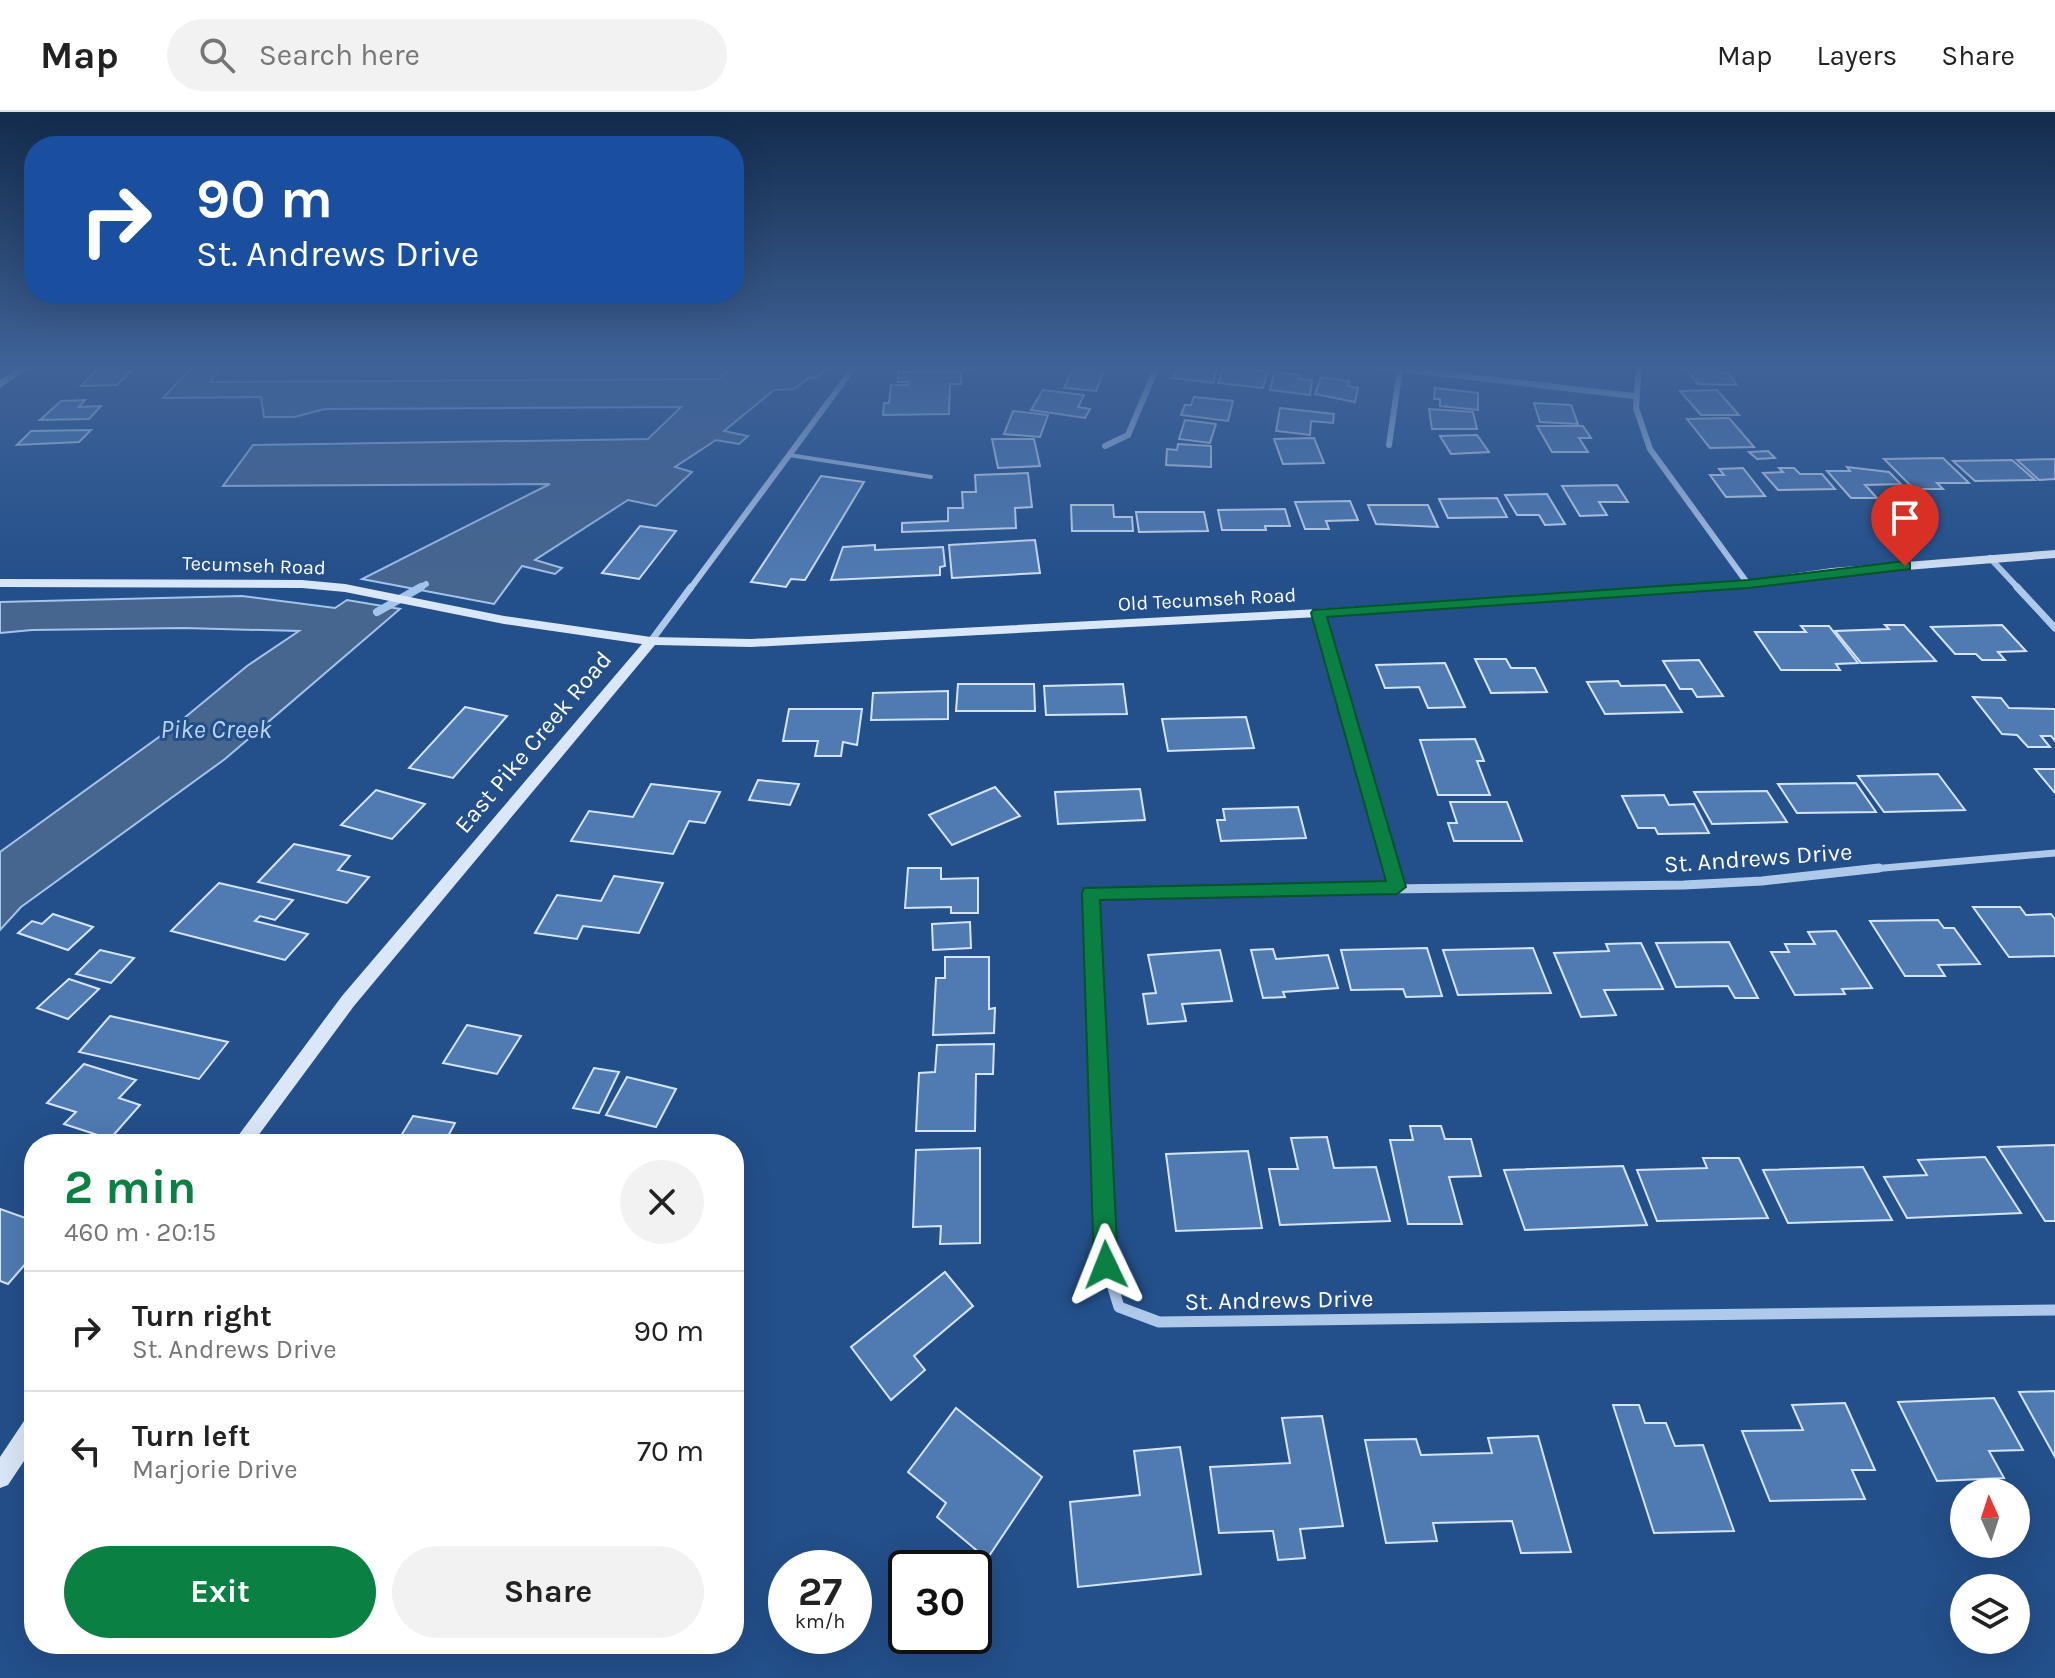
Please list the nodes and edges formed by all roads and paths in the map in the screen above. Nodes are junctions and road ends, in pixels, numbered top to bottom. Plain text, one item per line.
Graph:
1 (801, 439) edge
2 (1119, 439) edge
3 (1390, 439) edge
4 (1645, 439) edge
5 (1389, 445) dead end
6 (1105, 446) dead end
7 (789, 455) junction
8 (931, 477) dead end
9 (2055, 554) edge
10 (1990, 558) junction
11 (0, 583) edge
12 (1748, 584) junction
13 (1319, 613) junction
14 (504, 620) joint
15 (2055, 628) edge
16 (651, 641) junction
17 (2055, 853) edge
18 (1397, 887) junction
19 (248, 1134) edge
20 (2055, 1310) edge
21 (24, 1441) edge
22 (0, 1477) edge

1 - 7 street, East Pike Creek Road
2 - 6 street
3 - 5 street
4 - 12 street
7 - 8 lane
7 - 16 street, East Pike Creek Road
9 - 10 main road, Old Tecumseh Road
10 - 12 main road, Old Tecumseh Road
10 - 15 street
11 - 14 main road, Tecumseh Road
12 - 13 main road, Old Tecumseh Road
13 - 16 main road, Old Tecumseh Road
13 - 18 street
14 - 16 main road, Old Tecumseh Road
16 - 19 main road, East Pike Creek Road
17 - 18 street, St. Andrews Drive
18 - 20 street, St. Andrews Drive
21 - 22 main road

